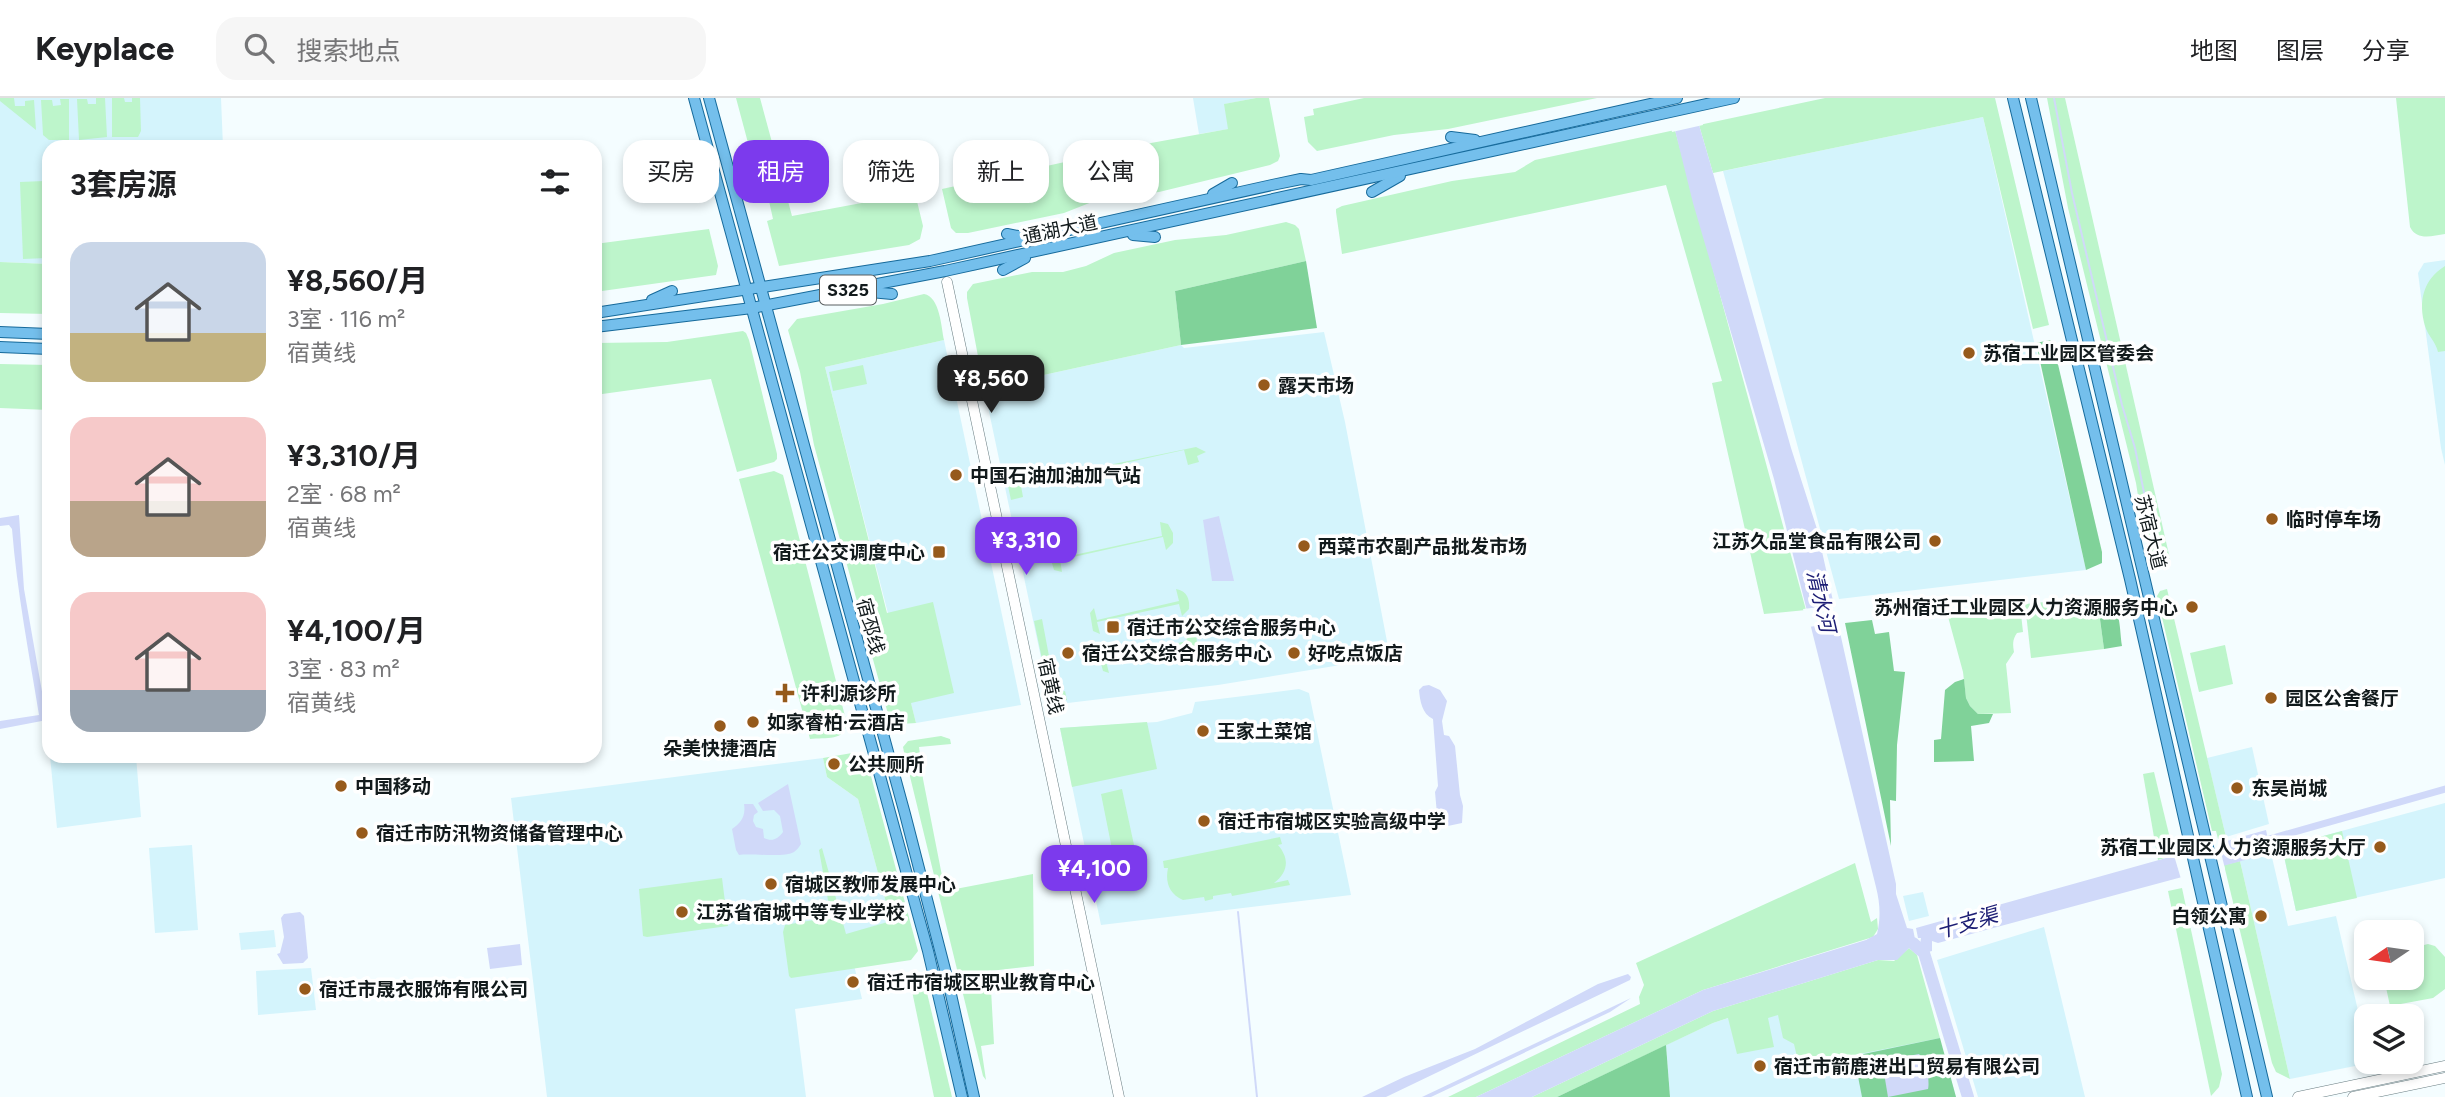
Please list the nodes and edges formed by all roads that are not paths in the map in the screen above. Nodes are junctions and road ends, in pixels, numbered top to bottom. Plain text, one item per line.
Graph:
1 (694, 98) edge
2 (709, 98) edge
3 (1677, 98) edge
4 (1734, 98) edge
5 (2013, 98) edge
6 (2031, 98) edge
7 (1451, 137) dead end
8 (1485, 141) junction
9 (1411, 170) junction
10 (1232, 183) dead end
11 (1371, 192) dead end
12 (1202, 201) junction
13 (1007, 234) dead end
14 (1120, 234) junction
15 (1155, 237) dead end
16 (1034, 239) junction
17 (1038, 251) junction
18 (1003, 270) dead end
19 (946, 277) junction
20 (761, 288) junction
21 (747, 290) junction
22 (846, 290) junction
23 (672, 291) dead end
24 (892, 294) dead end
25 (643, 305) junction
26 (766, 305) junction
27 (752, 308) junction
28 (602, 312) edge
29 (602, 326) edge
30 (0, 332) edge
31 (42, 334) edge
32 (0, 347) edge
33 (42, 349) edge
34 (2445, 1066) edge
35 (2445, 1078) edge
36 (962, 1097) edge
37 (974, 1097) edge
38 (1119, 1097) edge
39 (2247, 1097) edge
40 (2267, 1097) edge
41 (2298, 1097) edge
42 (2353, 1097) edge

1 - 21 main road, 宿邳线
2 - 20 main road, 宿邳线
3 - 8 main road, 通湖大道
4 - 9 main road, 通湖大道
5 - 39 main road, 苏宿大道
6 - 40 main road, 苏宿大道
7 - 8 main road
8 - 12 main road, 通湖大道
9 - 11 main road
9 - 14 main road, 通湖大道
10 - 12 main road
12 - 16 main road, 通湖大道
13 - 16 main road
14 - 15 main road
14 - 17 main road, 通湖大道
16 - 20 main road, 通湖大道
17 - 18 main road
17 - 19 main road, 通湖大道
19 - 22 main road, 通湖大道 / S325
19 - 38 main road, 宿黄线
20 - 21 main road, 通湖大道
20 - 26 main road, 宿邳线
21 - 25 main road, 通湖大道
21 - 27 main road, 宿邳线
22 - 24 main road
22 - 26 main road, 通湖大道 / S325
23 - 25 main road
25 - 28 main road, 通湖大道
26 - 27 main road, 通湖大道 / S325
26 - 37 main road, 宿邳线
27 - 29 main road, 通湖大道
27 - 36 main road, 宿邳线
30 - 31 main road
32 - 33 main road
34 - 41 main road
35 - 42 main road

